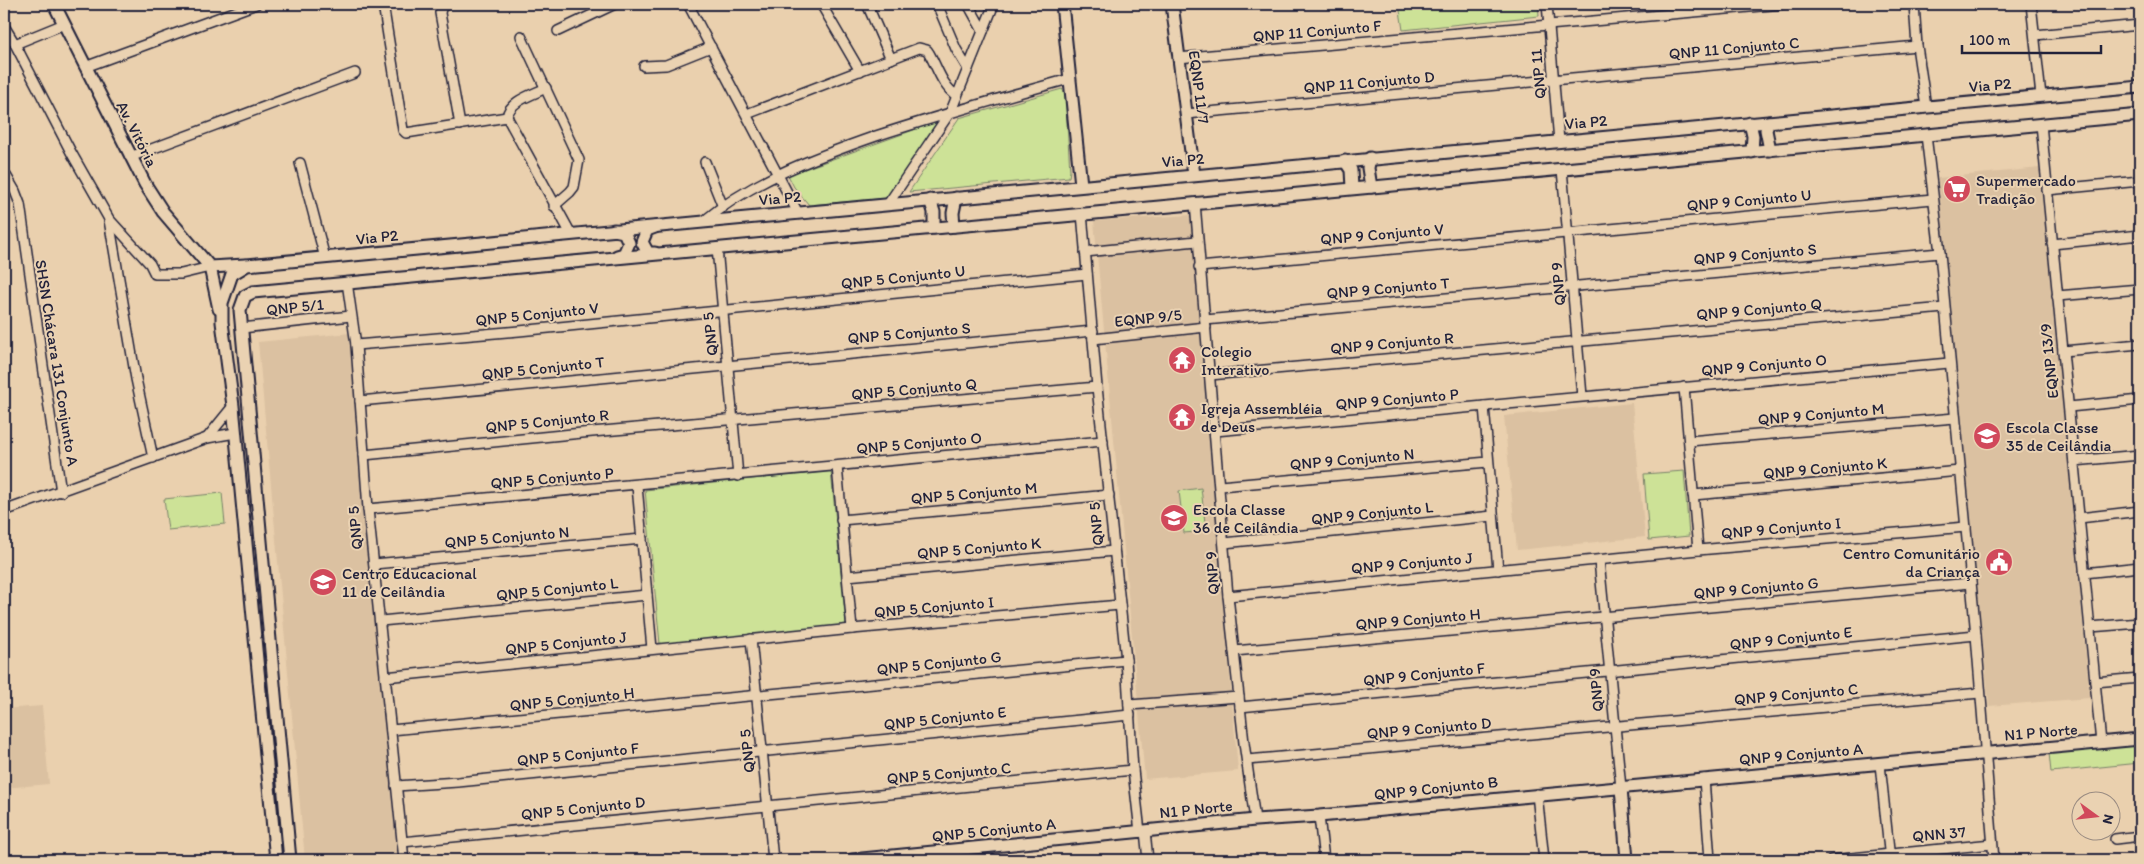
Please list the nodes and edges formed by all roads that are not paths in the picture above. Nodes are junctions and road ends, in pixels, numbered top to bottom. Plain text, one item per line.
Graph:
1 (54, 4) edge
2 (256, 4) edge
3 (383, 4) edge
4 (446, 4) edge
5 (616, 4) edge
6 (688, 4) edge
7 (821, 4) edge
8 (867, 4) edge
9 (937, 4) edge
10 (968, 4) edge
11 (994, 4) edge
12 (1062, 4) edge
13 (1172, 4) edge
14 (1547, 4) edge
15 (1783, 4) edge
16 (1914, 4) edge
17 (2031, 4) edge
18 (64, 24) junction
19 (1549, 25) junction
20 (2140, 25) edge
21 (4, 27) edge
22 (558, 31) dead end
23 (982, 31) junction
24 (2035, 35) junction
25 (521, 36) dead end
26 (15, 44) junction
27 (1917, 46) junction
28 (711, 47) junction
29 (1178, 58) junction
30 (891, 59) junction
31 (85, 66) junction
32 (644, 66) dead end
33 (968, 69) junction
34 (860, 71) junction
35 (355, 73) dead end
36 (1069, 79) junction
37 (1554, 80) junction
38 (2140, 87) edge
39 (546, 88) junction
40 (958, 96) junction
41 (2041, 96) junction
42 (1926, 107) junction
43 (951, 111) junction
44 (747, 114) junction
45 (1186, 114) junction
46 (2140, 114) edge
47 (507, 117) junction
48 (1770, 122) junction
49 (1750, 123) junction
50 (2041, 124) junction
51 (460, 125) junction
52 (1926, 135) junction
53 (1559, 141) junction
54 (1770, 150) junction
55 (1752, 152) junction
56 (130, 157) junction
57 (1370, 158) junction
58 (1345, 161) junction
59 (705, 162) dead end
60 (300, 163) dead end
61 (1562, 169) junction
62 (4, 172) edge
63 (778, 175) junction
64 (1194, 175) junction
65 (2140, 181) edge
66 (1081, 186) junction
67 (1371, 187) junction
68 (1352, 188) junction
69 (2048, 190) junction
70 (956, 198) junction
71 (1933, 198) junction
72 (930, 200) junction
73 (888, 204) junction
74 (1195, 204) junction
75 (554, 206) junction
76 (723, 207) junction
77 (798, 213) junction
78 (1082, 213) junction
79 (109, 219) junction
80 (704, 221) junction
81 (659, 226) junction
82 (954, 226) junction
83 (934, 228) junction
84 (612, 230) junction
85 (1568, 232) junction
86 (571, 234) junction
87 (2140, 235) edge
88 (1197, 240) junction
89 (2052, 244) junction
90 (718, 248) junction
91 (1086, 252) junction
92 (1940, 253) junction
93 (661, 254) junction
94 (613, 257) junction
95 (324, 258) junction
96 (247, 265) junction
97 (210, 267) junction
98 (1199, 267) junction
99 (1087, 274) junction
100 (348, 282) junction
101 (1573, 286) junction
102 (2140, 289) edge
103 (2056, 296) junction
104 (1944, 308) junction
105 (722, 310) junction
106 (351, 316) junction
107 (222, 322) junction
108 (1206, 323) junction
109 (242, 328) junction
110 (1093, 335) junction
111 (1578, 340) junction
112 (2140, 344) edge
113 (356, 345) junction
114 (2063, 351) junction
115 (1949, 363) junction
116 (728, 365) junction
117 (1210, 375) junction
118 (1097, 387) junction
119 (1684, 387) junction
120 (1582, 396) junction
121 (2140, 400) edge
122 (360, 401) junction
123 (233, 406) junction
124 (1484, 406) junction
125 (2069, 407) junction
126 (1955, 418) junction
127 (733, 420) junction
128 (1214, 431) junction
129 (235, 433) junction
130 (208, 438) junction
131 (1103, 441) junction
132 (1689, 441) junction
133 (364, 455) junction
134 (2140, 455) edge
135 (153, 458) junction
136 (2074, 461) junction
137 (1488, 462) junction
138 (837, 466) junction
139 (1960, 471) junction
140 (738, 476) junction
141 (637, 486) junction
142 (1220, 486) junction
143 (61, 492) junction
144 (1109, 495) junction
145 (1693, 495) junction
146 (368, 509) junction
147 (4, 511) edge
148 (2140, 512) edge
149 (1493, 516) junction
150 (2079, 518) junction
151 (842, 520) junction
152 (1966, 527) junction
153 (642, 540) junction
154 (1224, 542) junction
155 (1698, 550) junction
156 (1114, 551) junction
157 (1599, 560) junction
158 (374, 564) junction
159 (2140, 568) edge
160 (1498, 570) junction
161 (2084, 573) junction
162 (847, 576) junction
163 (1970, 583) junction
164 (648, 595) junction
165 (1228, 596) junction
166 (1120, 605) junction
167 (1604, 617) junction
168 (381, 622) junction
169 (2140, 622) edge
170 (2090, 627) junction
171 (852, 629) junction
172 (1976, 635) junction
173 (751, 639) junction
174 (652, 649) junction
175 (1234, 651) junction
176 (1126, 660) junction
177 (1610, 671) junction
178 (385, 677) junction
179 (2140, 678) edge
180 (2095, 682) junction
181 (1980, 693) junction
182 (756, 696) junction
183 (1239, 697) junction
184 (1129, 705) junction
185 (1240, 707) junction
186 (1130, 715) junction
187 (1614, 726) junction
188 (391, 730) junction
189 (2140, 739) edge
190 (2101, 743) junction
191 (762, 751) junction
192 (1985, 754) junction
193 (1247, 760) junction
194 (1880, 764) junction
195 (1133, 770) junction
196 (1704, 780) junction
197 (396, 786) junction
198 (1621, 788) junction
199 (1537, 794) junction
200 (767, 805) junction
201 (1319, 816) junction
202 (1255, 820) junction
203 (1142, 831) junction
204 (2140, 836) edge
205 (2122, 838) edge
206 (402, 842) junction
207 (1992, 844) junction
208 (1889, 857) edge
209 (276, 860) edge
210 (290, 860) edge
211 (404, 860) edge
212 (773, 860) edge
213 (852, 860) edge
214 (1148, 860) edge
215 (1324, 860) edge
216 (1544, 860) edge
217 (1627, 860) edge
218 (1710, 860) edge
219 (1831, 860) edge
220 (1994, 860) edge

1 - 18 main road, Av. Vitória
2 - 31 street
3 - 51 street
4 - 51 street
5 - 22 street
6 - 28 street
7 - 34 street
8 - 30 street
9 - 33 street
10 - 23 street
11 - 23 street
12 - 36 main road
13 - 29 main road, EQNP 11/7
14 - 19 street, QNP 11
15 - 19 street, QNP 11 Conjunto F
16 - 27 street
17 - 24 street
18 - 26 street
18 - 31 main road, Av. Vitória
19 - 29 street, QNP 11 Conjunto F
19 - 37 street, QNP 11
20 - 24 street
21 - 26 street
23 - 33 street
24 - 41 street
25 - 39 street
26 - 79 street
27 - 37 street, QNP 11 Conjunto C
27 - 42 street
28 - 32 street
28 - 44 street
29 - 45 main road, EQNP 11/7
30 - 34 street
30 - 40 street
31 - 56 main road, Av. Vitória
33 - 40 street
34 - 44 street
35 - 56 street
36 - 43 street
36 - 66 main road
37 - 45 street, QNP 11 Conjunto D
37 - 53 street, QNP 11
38 - 41 main road, Via P2
39 - 47 street
39 - 75 street
40 - 43 street
41 - 42 main road, Via P2
42 - 48 main road, Via P2
43 - 63 street
43 - 73 street
44 - 63 street
45 - 64 main road, EQNP 11/7
46 - 50 main road
47 - 51 street
47 - 75 street
48 - 49 main road, Via P2
48 - 54 main road
49 - 53 main road, Via P2
49 - 55 main road
50 - 52 main road
50 - 69 street, EQNP 13/9
52 - 54 main road
52 - 71 street
53 - 57 main road, Via P2
54 - 55 main road
55 - 61 main road
56 - 97 main road, Av. Vitória
57 - 58 main road, Via P2
57 - 67 main road
58 - 64 main road, Via P2
58 - 68 main road
59 - 76 street
60 - 95 street
61 - 67 main road
61 - 85 street, QNP 9
62 - 143 street, SHSN Chácara 131 Conjunto A
63 - 76 street
63 - 77 street
64 - 66 main road, Via P2
65 - 69 street
66 - 70 main road, Via P2
67 - 68 main road
68 - 74 main road
69 - 89 street, EQNP 13/9
70 - 72 main road, Via P2
70 - 82 main road
71 - 85 street, QNP 9 Conjunto U
71 - 92 street
72 - 73 main road, Via P2
72 - 83 main road
73 - 77 main road, Via P2
74 - 78 main road
74 - 88 street, QNP 9
75 - 86 street
76 - 80 street
77 - 80 main road, Via P2
78 - 82 main road
78 - 91 street, QNP 5
79 - 97 street
79 - 135 street
80 - 81 main road, Via P2
81 - 84 main road, Via P2
81 - 93 main road
82 - 83 main road
83 - 90 main road
84 - 86 main road, Via P2
84 - 94 main road
85 - 98 street, QNP 9 Conjunto V
85 - 101 street, QNP 9
86 - 95 main road, Via P2
87 - 89 street
88 - 91 street
88 - 98 street, QNP 9
89 - 103 street, EQNP 13/9
90 - 93 main road
90 - 105 street, QNP 5
91 - 99 street, QNP 5
92 - 101 street, QNP 9 Conjunto S
92 - 104 street
93 - 94 main road
94 - 100 main road
95 - 96 main road, Via P2
96 - 97 main road
96 - 107 main road, Via P2
97 - 107 main road
98 - 108 street, QNP 9
99 - 105 street, QNP 5 Conjunto U
99 - 110 street, QNP 5
100 - 106 street, QNP 5
100 - 109 main road
101 - 108 street, QNP 9 Conjunto T
101 - 111 street, QNP 9
102 - 103 street
103 - 114 street, EQNP 13/9
104 - 111 street, QNP 9 Conjunto Q
104 - 115 street
105 - 113 street, QNP 5 Conjunto V
105 - 116 street, QNP 5
106 - 109 street, QNP 5/1
106 - 113 street, QNP 5
107 - 123 main road
108 - 110 street, EQNP 9/5
108 - 117 street, QNP 9
109 - 210 main road
110 - 116 street, QNP 5 Conjunto S
110 - 118 street, QNP 5
111 - 117 street, QNP 9 Conjunto R
111 - 120 street, QNP 9
112 - 114 street
113 - 122 street, QNP 5
114 - 125 street, EQNP 13/9
115 - 119 street, QNP 9 Conjunto O
115 - 126 street
116 - 122 street, QNP 5 Conjunto T
116 - 127 street, QNP 5
117 - 128 street, QNP 9
118 - 127 street, QNP 5 Conjunto Q
118 - 131 street, QNP 5
119 - 120 street, QNP 9 Conjunto O
119 - 132 street
120 - 124 street, QNP 9 Conjunto P
121 - 125 street
122 - 133 street, QNP 5
123 - 129 main road
123 - 130 street
124 - 128 street, QNP 9 Conjunto P
124 - 137 street
125 - 136 street, EQNP 13/9
126 - 132 street, QNP 9 Conjunto M
126 - 139 street
127 - 133 street, QNP 5 Conjunto R
127 - 140 street, QNP 5
128 - 142 street, QNP 9
129 - 130 street
129 - 209 main road
130 - 135 street
131 - 138 street, QNP 5 Conjunto O
131 - 144 street, QNP 5
132 - 145 street
133 - 146 street, QNP 5
134 - 136 street
135 - 143 street
136 - 150 street, EQNP 13/9
137 - 142 street, QNP 9 Conjunto N
137 - 149 street
138 - 140 street, QNP 5 Conjunto O
138 - 151 street
139 - 145 street, QNP 9 Conjunto K
139 - 152 street
140 - 141 street, QNP 5 Conjunto P
141 - 146 street, QNP 5 Conjunto P
141 - 153 street
142 - 154 street, QNP 9
143 - 147 street
144 - 151 street, QNP 5 Conjunto M
144 - 156 street, QNP 5
145 - 155 street
146 - 158 street, QNP 5
148 - 150 street
149 - 154 street, QNP 9 Conjunto L
149 - 160 street
150 - 161 street, EQNP 13/9
151 - 162 street
152 - 155 street, QNP 9 Conjunto I
152 - 163 street
153 - 158 street, QNP 5 Conjunto N
153 - 164 street
154 - 165 street, QNP 9
155 - 157 street, QNP 9 Conjunto I
156 - 162 street, QNP 5 Conjunto K
156 - 166 street, QNP 5
157 - 160 street, QNP 9 Conjunto J
157 - 167 street, QNP 9
158 - 168 street, QNP 5
159 - 161 street
160 - 165 street, QNP 9 Conjunto J
161 - 170 street, EQNP 13/9
162 - 171 street
163 - 167 street, QNP 9 Conjunto G
163 - 172 street
164 - 168 street, QNP 5 Conjunto L
164 - 174 street
165 - 175 street, QNP 9
166 - 171 street, QNP 5 Conjunto I
166 - 176 street, QNP 5
167 - 175 street, QNP 9 Conjunto H
167 - 177 street, QNP 9
168 - 178 street, QNP 5
169 - 170 street
170 - 180 street, EQNP 13/9
171 - 173 street, QNP 5 Conjunto I
172 - 177 street, QNP 9 Conjunto E
172 - 181 street
173 - 174 street, QNP 5 Conjunto J
173 - 182 street, QNP 5
174 - 178 street, QNP 5 Conjunto J
175 - 183 street, QNP 9
176 - 182 street, QNP 5 Conjunto G
176 - 184 street, QNP 5
177 - 185 street, QNP 9 Conjunto F
177 - 187 street, QNP 9
178 - 188 street, QNP 5
179 - 180 street
180 - 190 street, EQNP 13/9
181 - 187 street, QNP 9 Conjunto C
181 - 192 street
182 - 188 street, QNP 5 Conjunto H
182 - 191 street, QNP 5
183 - 184 street
183 - 185 street, QNP 9
184 - 186 street, QNP 5
185 - 193 street, QNP 9
186 - 191 street, QNP 5 Conjunto E
186 - 195 street, QNP 5
187 - 193 street, QNP 9 Conjunto D
187 - 198 street, QNP 9
188 - 197 street, QNP 5
189 - 190 main road, N1 P Norte
190 - 192 main road, N1 P Norte
191 - 197 street, QNP 5 Conjunto F
191 - 200 street, QNP 5
192 - 194 main road, QNP 9 Conjunto A
192 - 207 street
193 - 202 street, QNP 9
194 - 196 main road, QNP 9 Conjunto A
194 - 208 street
195 - 200 street, QNP 5 Conjunto C
195 - 203 street, QNP 5
196 - 198 main road, QNP 9 Conjunto A
196 - 218 street
197 - 206 street, QNP 5
198 - 199 main road, QNP 9 Conjunto B
198 - 217 main road
199 - 201 main road, QNP 9 Conjunto B
199 - 216 street
200 - 206 street, QNP 5 Conjunto D
200 - 212 street, QNP 5
201 - 202 main road, QNP 9 Conjunto B
201 - 215 street
202 - 203 main road, N1 P Norte
203 - 213 main road, QNP 5 Conjunto A
203 - 214 street, QNP 5
204 - 205 street
206 - 211 street, QNP 5
207 - 208 street, QNN 37
207 - 220 street
208 - 219 street, QNN 37

